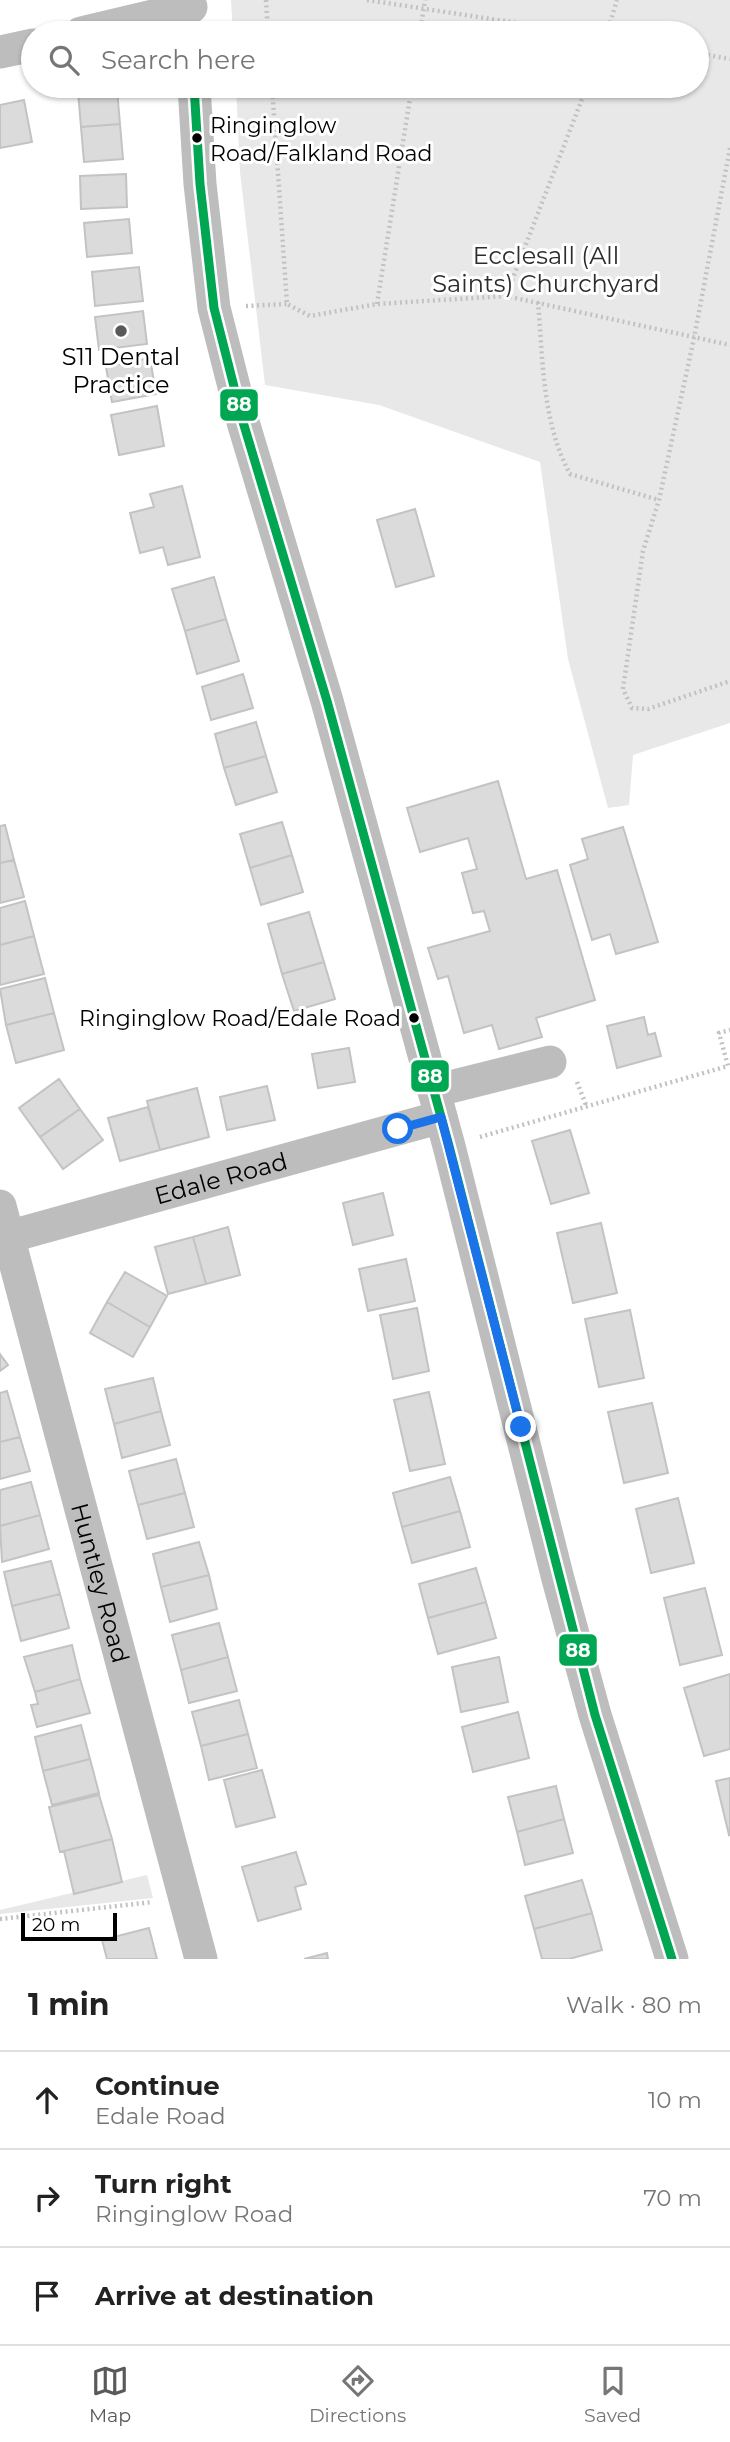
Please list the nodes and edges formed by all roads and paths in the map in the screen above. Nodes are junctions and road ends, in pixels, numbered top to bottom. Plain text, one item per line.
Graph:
1 (266, 0) edge
2 (366, 0) edge
3 (425, 0) edge
4 (617, 0) edge
5 (425, 8) junction
6 (192, 13) edge
7 (148, 21) edge
8 (267, 21) edge
9 (423, 21) edge
10 (507, 21) edge
11 (611, 21) edge
12 (21, 47) edge
13 (0, 52) edge
14 (709, 55) edge
15 (730, 59) edge
16 (195, 98) edge
17 (273, 98) edge
18 (410, 98) edge
19 (582, 98) edge
20 (730, 148) edge
21 (506, 296) junction
22 (538, 302) junction
23 (377, 304) junction
24 (695, 338) junction
25 (730, 345) edge
26 (659, 500) junction
27 (730, 681) edge
28 (730, 1030) edge
29 (550, 1062) dead end
30 (577, 1082) dead end
31 (586, 1105) junction
32 (442, 1118) junction
33 (3, 1227) edge
34 (184, 1895) junction
35 (0, 1919) edge
36 (201, 1959) edge
37 (672, 1959) edge

1 - 8 path
2 - 5 path
3 - 5 path
4 - 11 path
5 - 9 path
5 - 10 path
6 - 7 street
12 - 13 street
14 - 15 path
16 - 32 street
17 - 23 path
18 - 23 path
19 - 21 path
20 - 24 path
21 - 22 path
21 - 23 path
22 - 24 path
22 - 26 path
24 - 25 path
24 - 26 path
26 - 27 path
28 - 31 path
29 - 32 street, Edale Road
30 - 31 path
31 - 32 path
32 - 33 street, Edale Road
32 - 37 street
33 - 34 street, Huntley Road
34 - 35 path
34 - 36 street, Huntley Road

